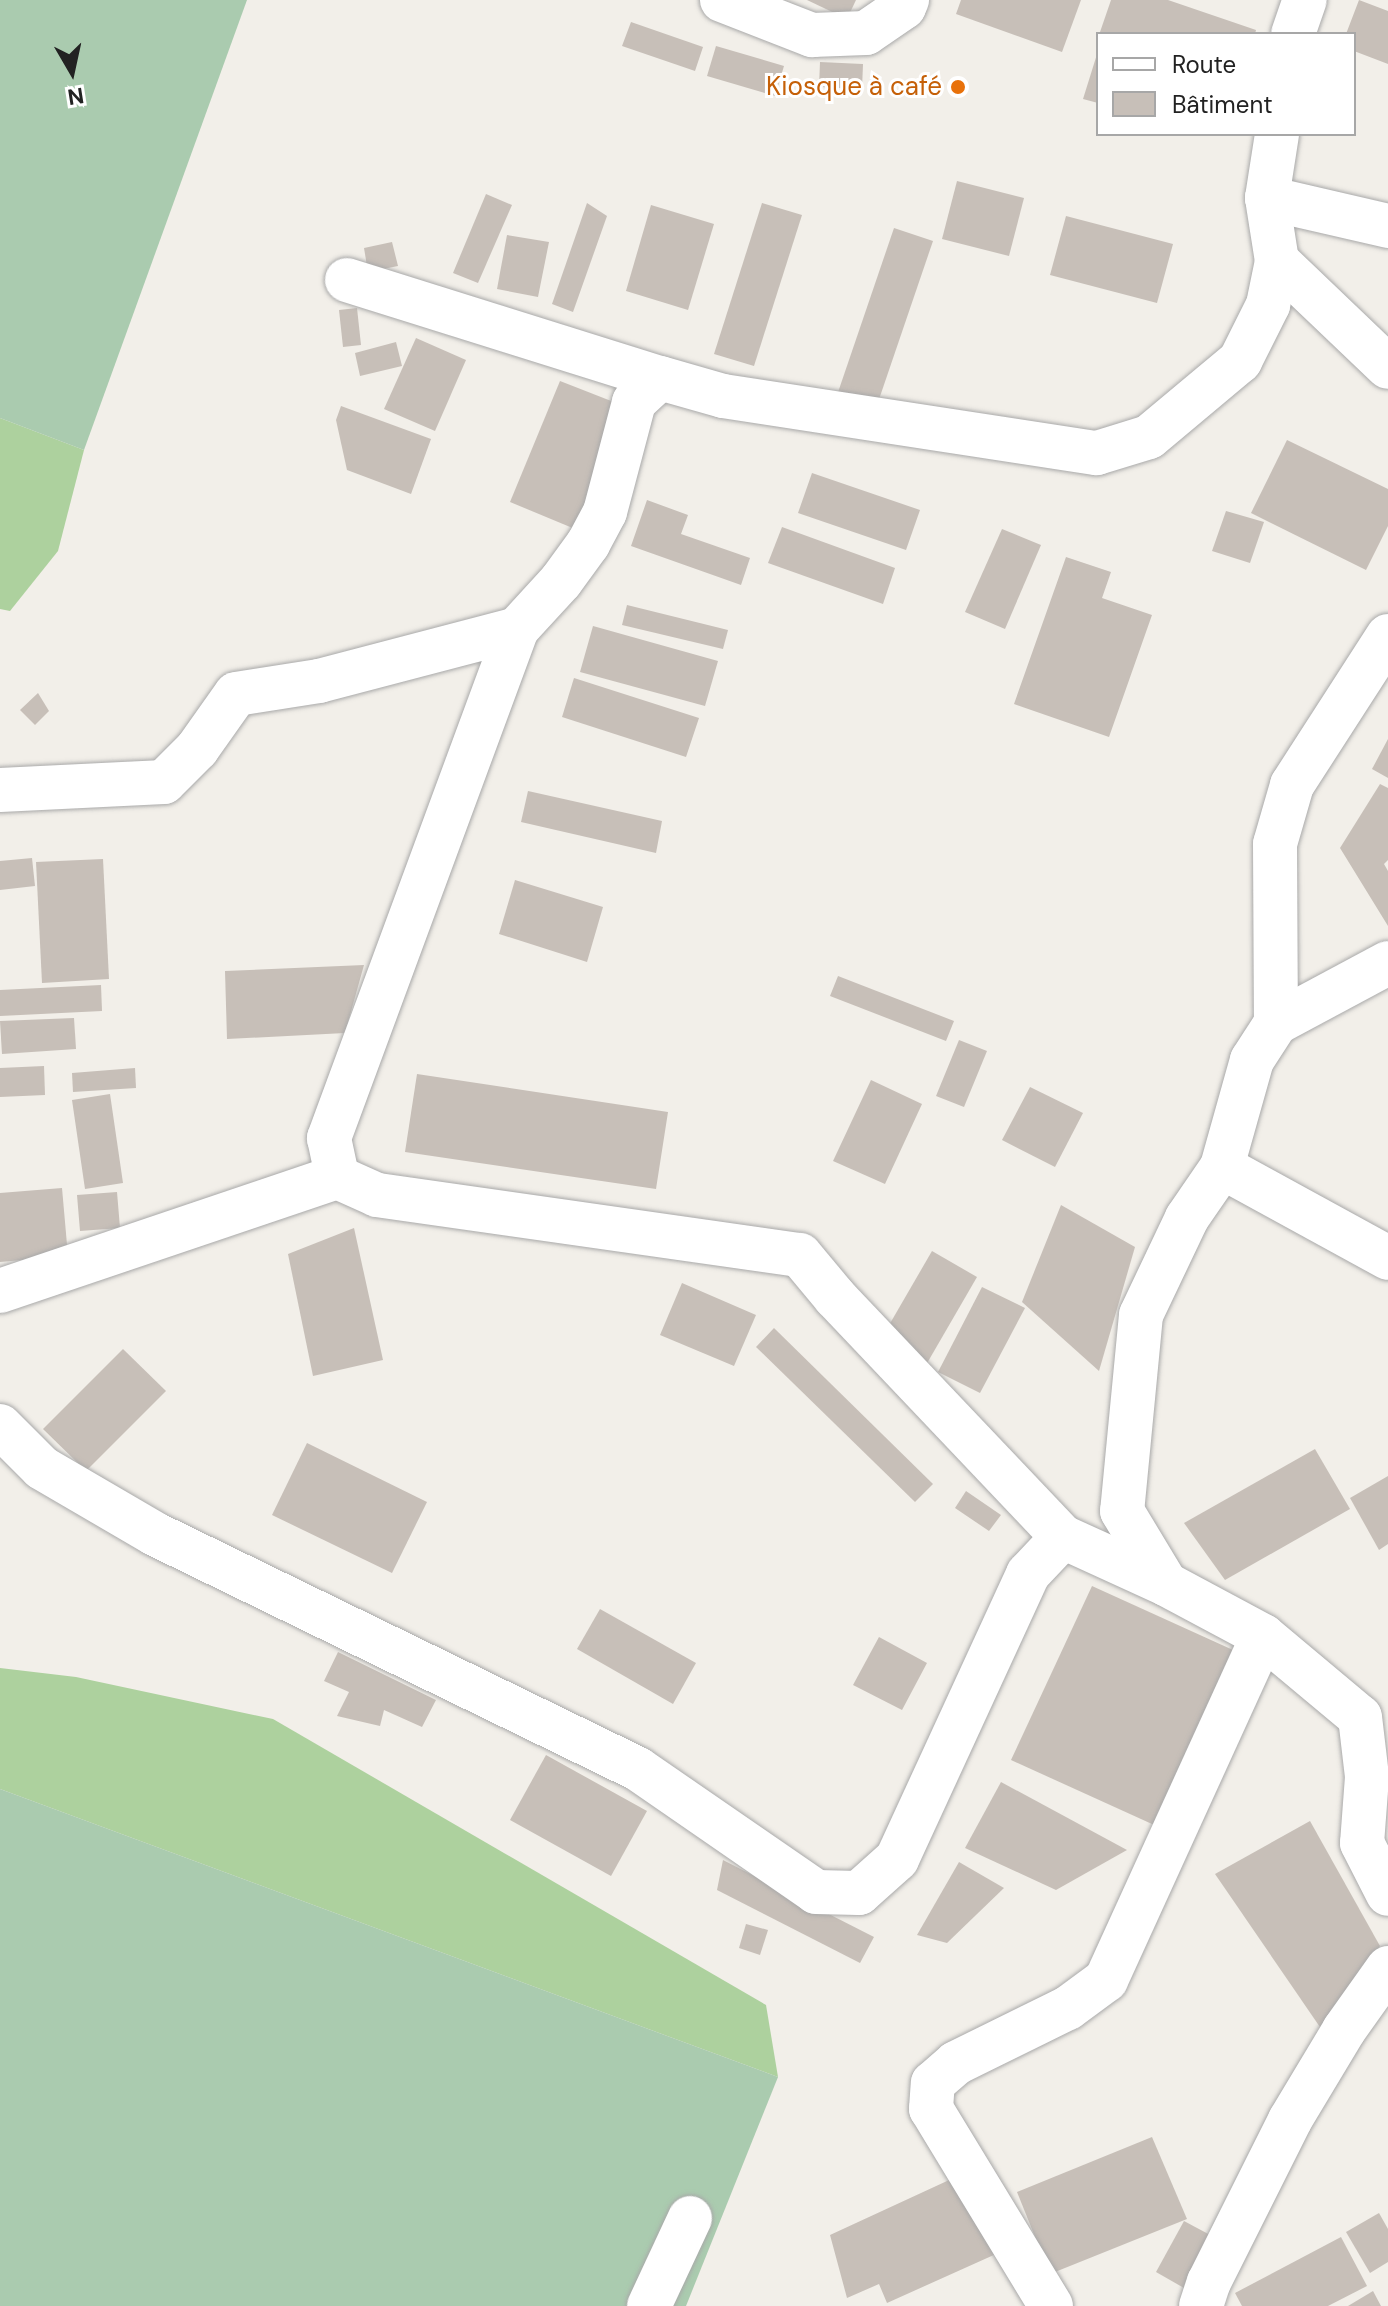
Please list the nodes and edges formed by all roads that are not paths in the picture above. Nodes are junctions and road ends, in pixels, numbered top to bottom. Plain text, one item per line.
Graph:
1 (722, 0) edge
2 (907, 0) edge
3 (1305, 0) edge
4 (1294, 32) edge
5 (1277, 136) edge
6 (1267, 198) junction
7 (1388, 226) edge
8 (1277, 261) junction
9 (347, 280) dead end
10 (1388, 367) edge
11 (660, 378) junction
12 (517, 629) junction
13 (1388, 636) edge
14 (0, 790) edge
15 (1388, 963) edge
16 (1276, 1023) junction
17 (1222, 1167) junction
18 (337, 1177) junction
19 (1388, 1258) edge
20 (0, 1291) edge
21 (0, 1426) edge
22 (1063, 1537) junction
23 (1166, 1584) junction
24 (1263, 1636) junction
25 (1378, 1770) edge
26 (1388, 1894) edge
27 (1388, 1968) edge
28 (690, 2218) dead end
29 (649, 2306) edge
30 (1051, 2306) edge
31 (1201, 2306) edge

1 - 2 street
3 - 4 street
5 - 6 street
6 - 7 street
6 - 8 street
8 - 10 street
8 - 11 street
9 - 11 street
11 - 12 street
12 - 14 street
12 - 18 street
13 - 16 street
15 - 16 street
16 - 17 street
17 - 19 street
17 - 23 street
18 - 20 street
18 - 22 street
21 - 22 street
22 - 23 street
23 - 24 street
24 - 25 street
24 - 30 street
25 - 26 street
27 - 31 street
28 - 29 street

